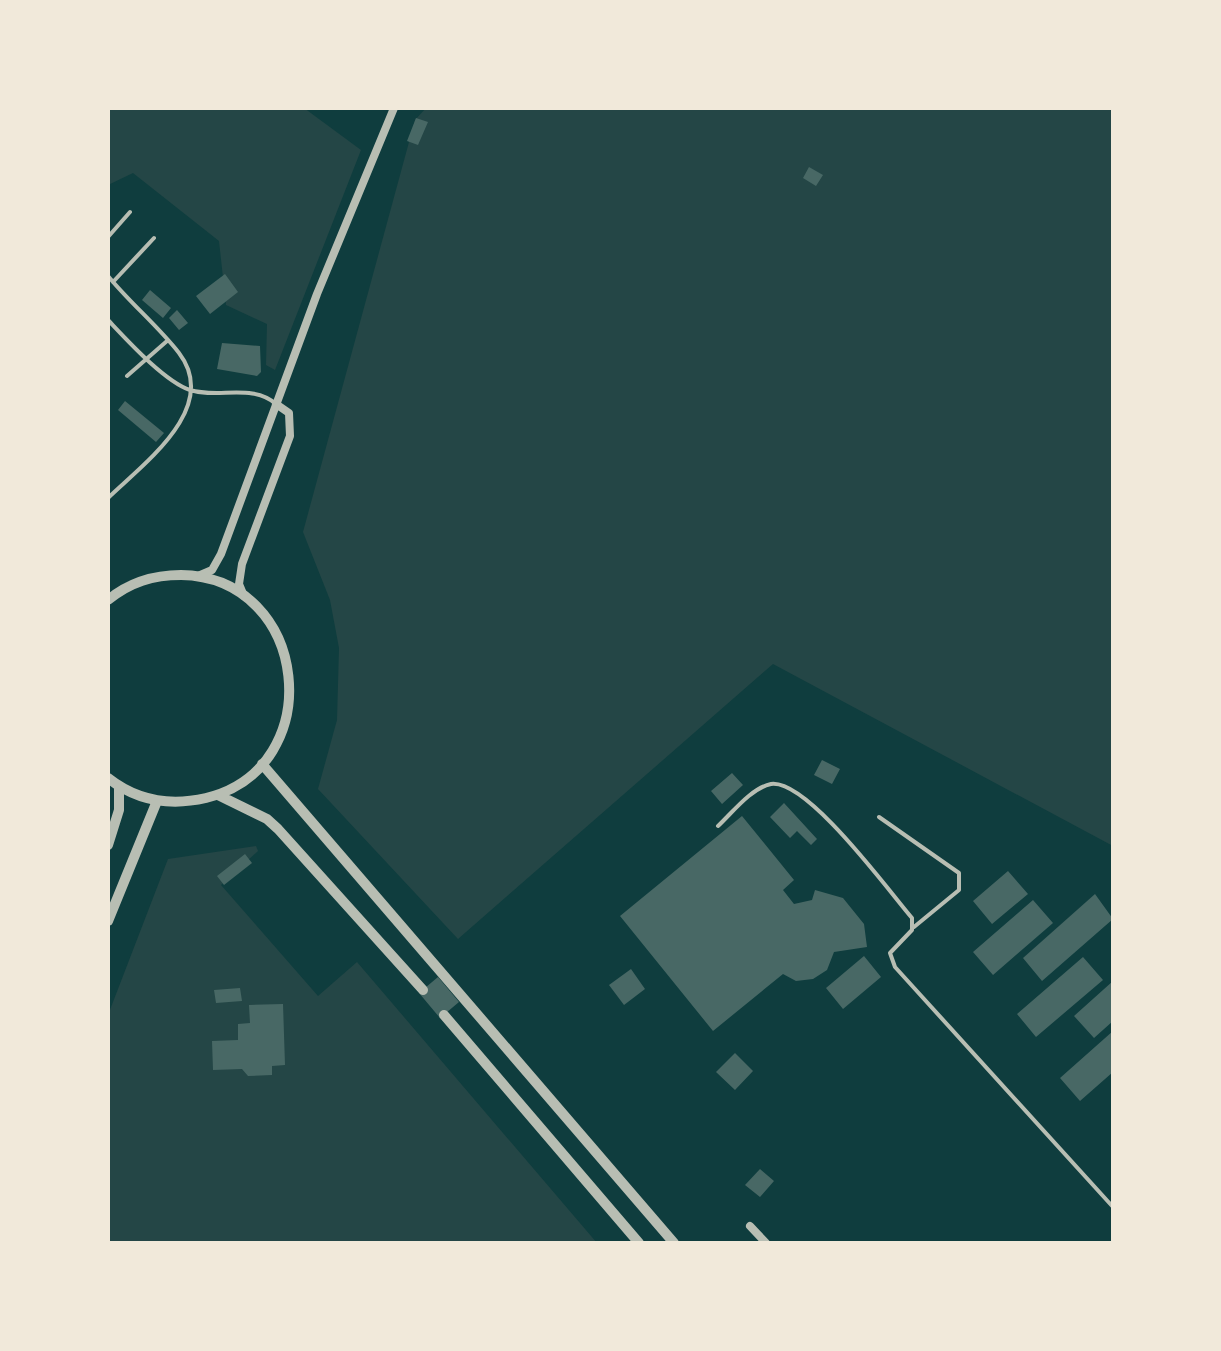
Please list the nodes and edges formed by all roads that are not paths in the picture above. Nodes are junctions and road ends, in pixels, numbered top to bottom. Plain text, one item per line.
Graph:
1 (394, 108) edge
2 (130, 212) dead end
3 (108, 237) edge
4 (154, 238) dead end
5 (108, 276) edge
6 (113, 282) junction
7 (108, 320) edge
8 (167, 341) junction
9 (148, 358) junction
10 (127, 376) dead end
11 (191, 390) junction
12 (276, 404) junction
13 (108, 498) edge
14 (198, 576) junction
15 (244, 596) junction
16 (108, 600) edge
17 (262, 764) junction
18 (108, 778) edge
19 (119, 787) junction
20 (218, 795) junction
21 (157, 801) junction
22 (879, 817) dead end
23 (718, 826) dead end
24 (108, 845) edge
25 (108, 921) edge
26 (914, 927) junction
27 (423, 990) dead end
28 (444, 1015) dead end
29 (1113, 1207) edge
30 (750, 1226) dead end
31 (639, 1243) edge
32 (674, 1243) edge
33 (766, 1243) edge

1 - 12 street
2 - 3 lane
4 - 6 lane
5 - 6 lane
6 - 8 lane
7 - 9 lane
8 - 9 lane
8 - 11 lane
9 - 10 lane
9 - 11 lane
11 - 12 lane
11 - 13 lane
12 - 14 street
12 - 15 street
14 - 15 street
14 - 16 street
15 - 17 street
17 - 20 street
17 - 32 street
18 - 19 street
19 - 21 street
19 - 24 street
20 - 21 street
20 - 27 street
21 - 25 street
22 - 26 lane
23 - 26 lane
26 - 29 lane
28 - 31 street
30 - 33 street

